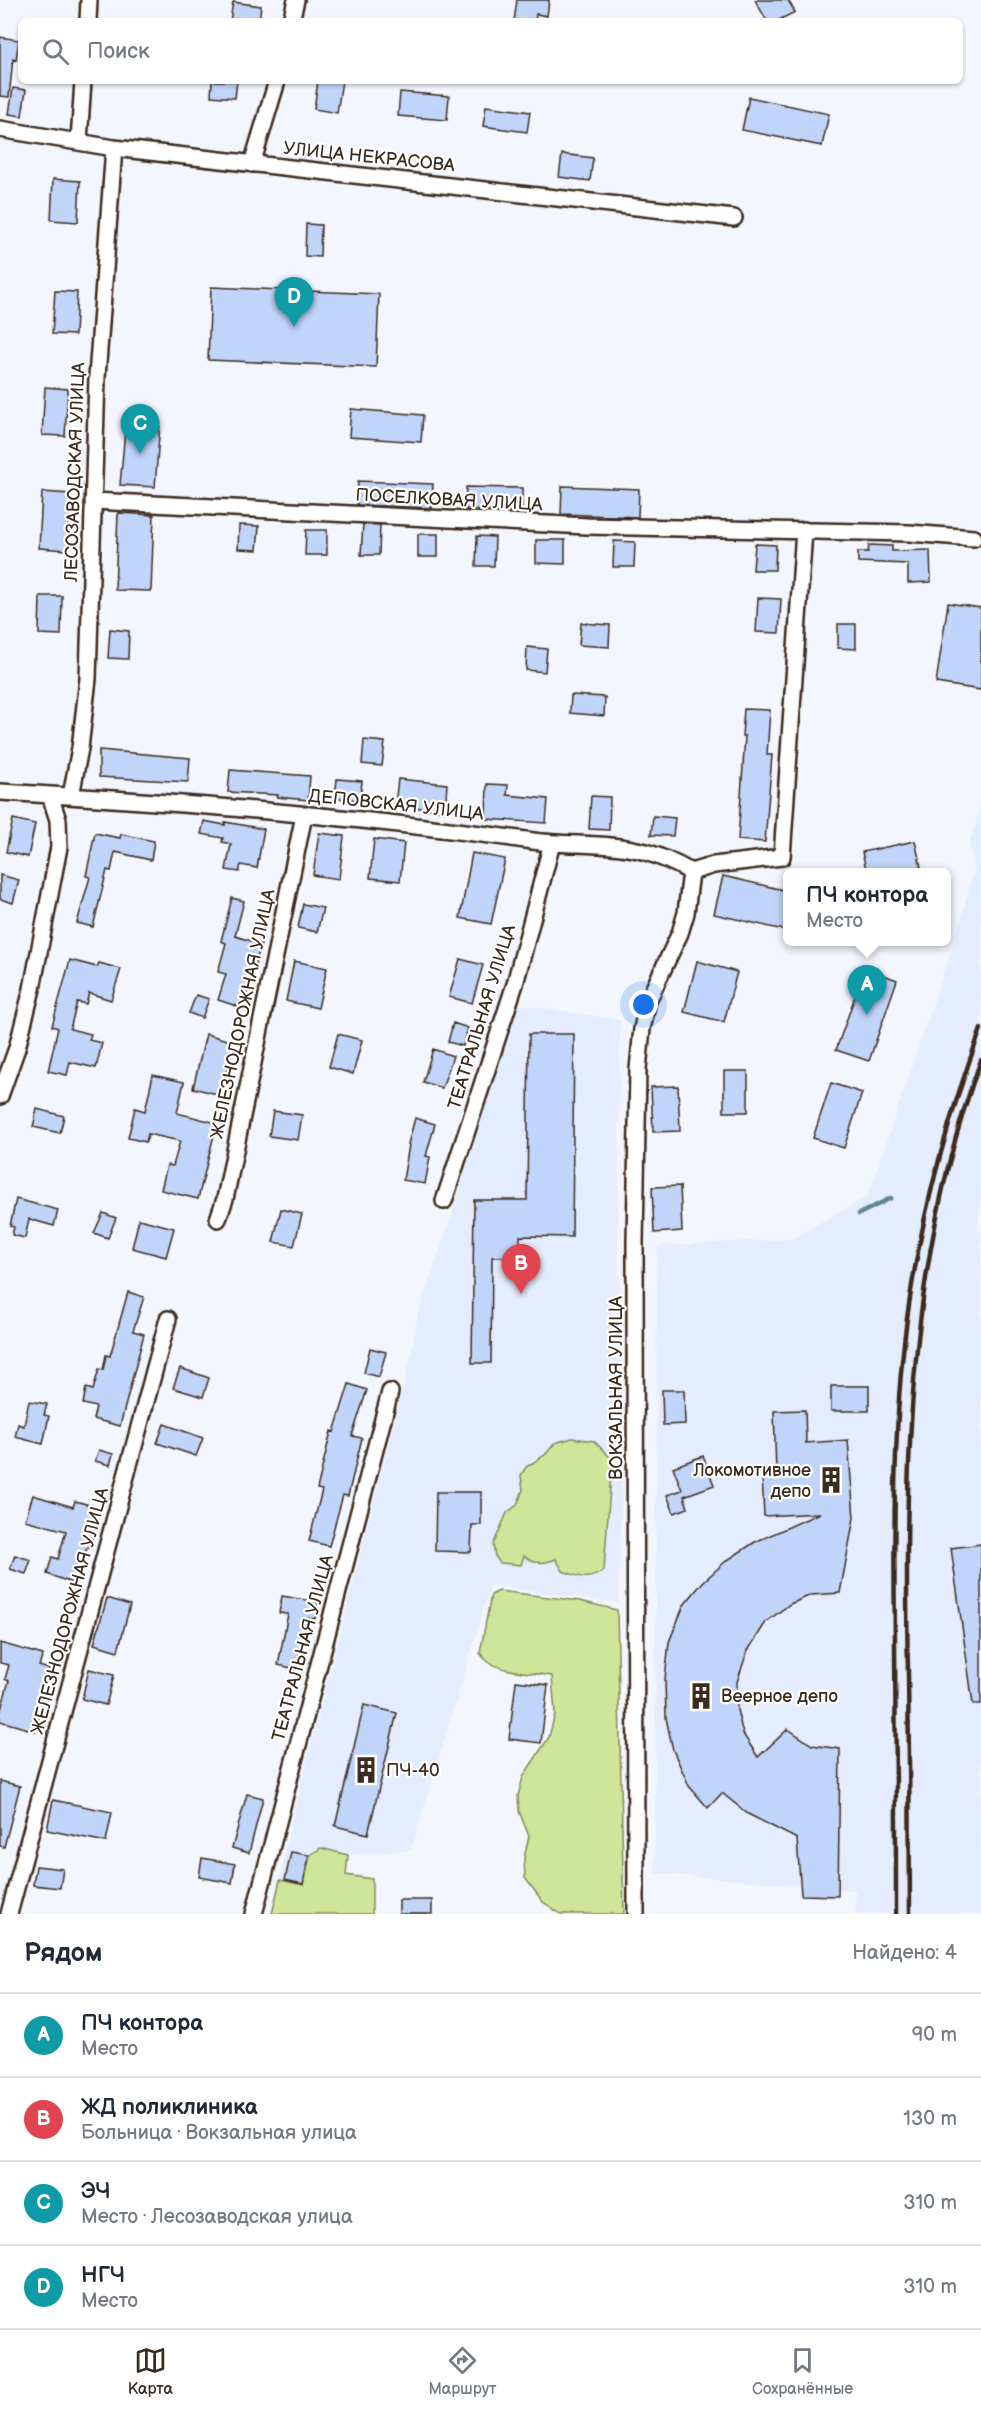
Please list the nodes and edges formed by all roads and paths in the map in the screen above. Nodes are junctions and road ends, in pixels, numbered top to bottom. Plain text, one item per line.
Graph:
1 (89, 0) edge
2 (296, 0) edge
3 (88, 18) edge
4 (292, 18) edge
5 (83, 84) edge
6 (276, 84) edge
7 (0, 129) edge
8 (79, 141) junction
9 (114, 148) junction
10 (252, 164) junction
11 (734, 218) dead end
12 (93, 501) junction
13 (804, 530) junction
14 (974, 538) dead end
15 (0, 792) edge
16 (50, 795) junction
17 (71, 796) junction
18 (304, 815) junction
19 (552, 843) junction
20 (692, 872) junction
21 (0, 1096) edge
22 (444, 1201) dead end
23 (218, 1220) dead end
24 (168, 1319) dead end
25 (390, 1392) dead end
26 (9, 1914) edge
27 (254, 1914) edge
28 (636, 1914) edge

1 - 3 street
2 - 4 street
5 - 8 street
6 - 10 street
7 - 8 street, УЛИЦА НЕКРАСОВА
8 - 9 street, УЛИЦА НЕКРАСОВА
9 - 10 street, УЛИЦА НЕКРАСОВА
9 - 12 street, ЛЕСОЗАВОДСКАЯ УЛИЦА
10 - 11 street, УЛИЦА НЕКРАСОВА
12 - 13 street, ПОСЕЛКОВАЯ УЛИЦА
12 - 17 street, ЛЕСОЗАВОДСКАЯ УЛИЦА
13 - 14 street, ПОСЕЛКОВАЯ УЛИЦА
13 - 20 street
15 - 16 street, ДЕПОВСКАЯ УЛИЦА
16 - 17 street, ДЕПОВСКАЯ УЛИЦА
16 - 21 street
17 - 18 street, ДЕПОВСКАЯ УЛИЦА
18 - 19 street, ДЕПОВСКАЯ УЛИЦА
18 - 23 street, ЖЕЛЕЗНОДОРОЖНАЯ УЛИЦА
19 - 20 street, ДЕПОВСКАЯ УЛИЦА
19 - 22 street, ТЕАТРАЛЬНАЯ УЛИЦА
20 - 28 street, ВОКЗАЛЬНАЯ УЛИЦА
24 - 26 street, ЖЕЛЕЗНОДОРОЖНАЯ УЛИЦА
25 - 27 street, ТЕАТРАЛЬНАЯ УЛИЦА

